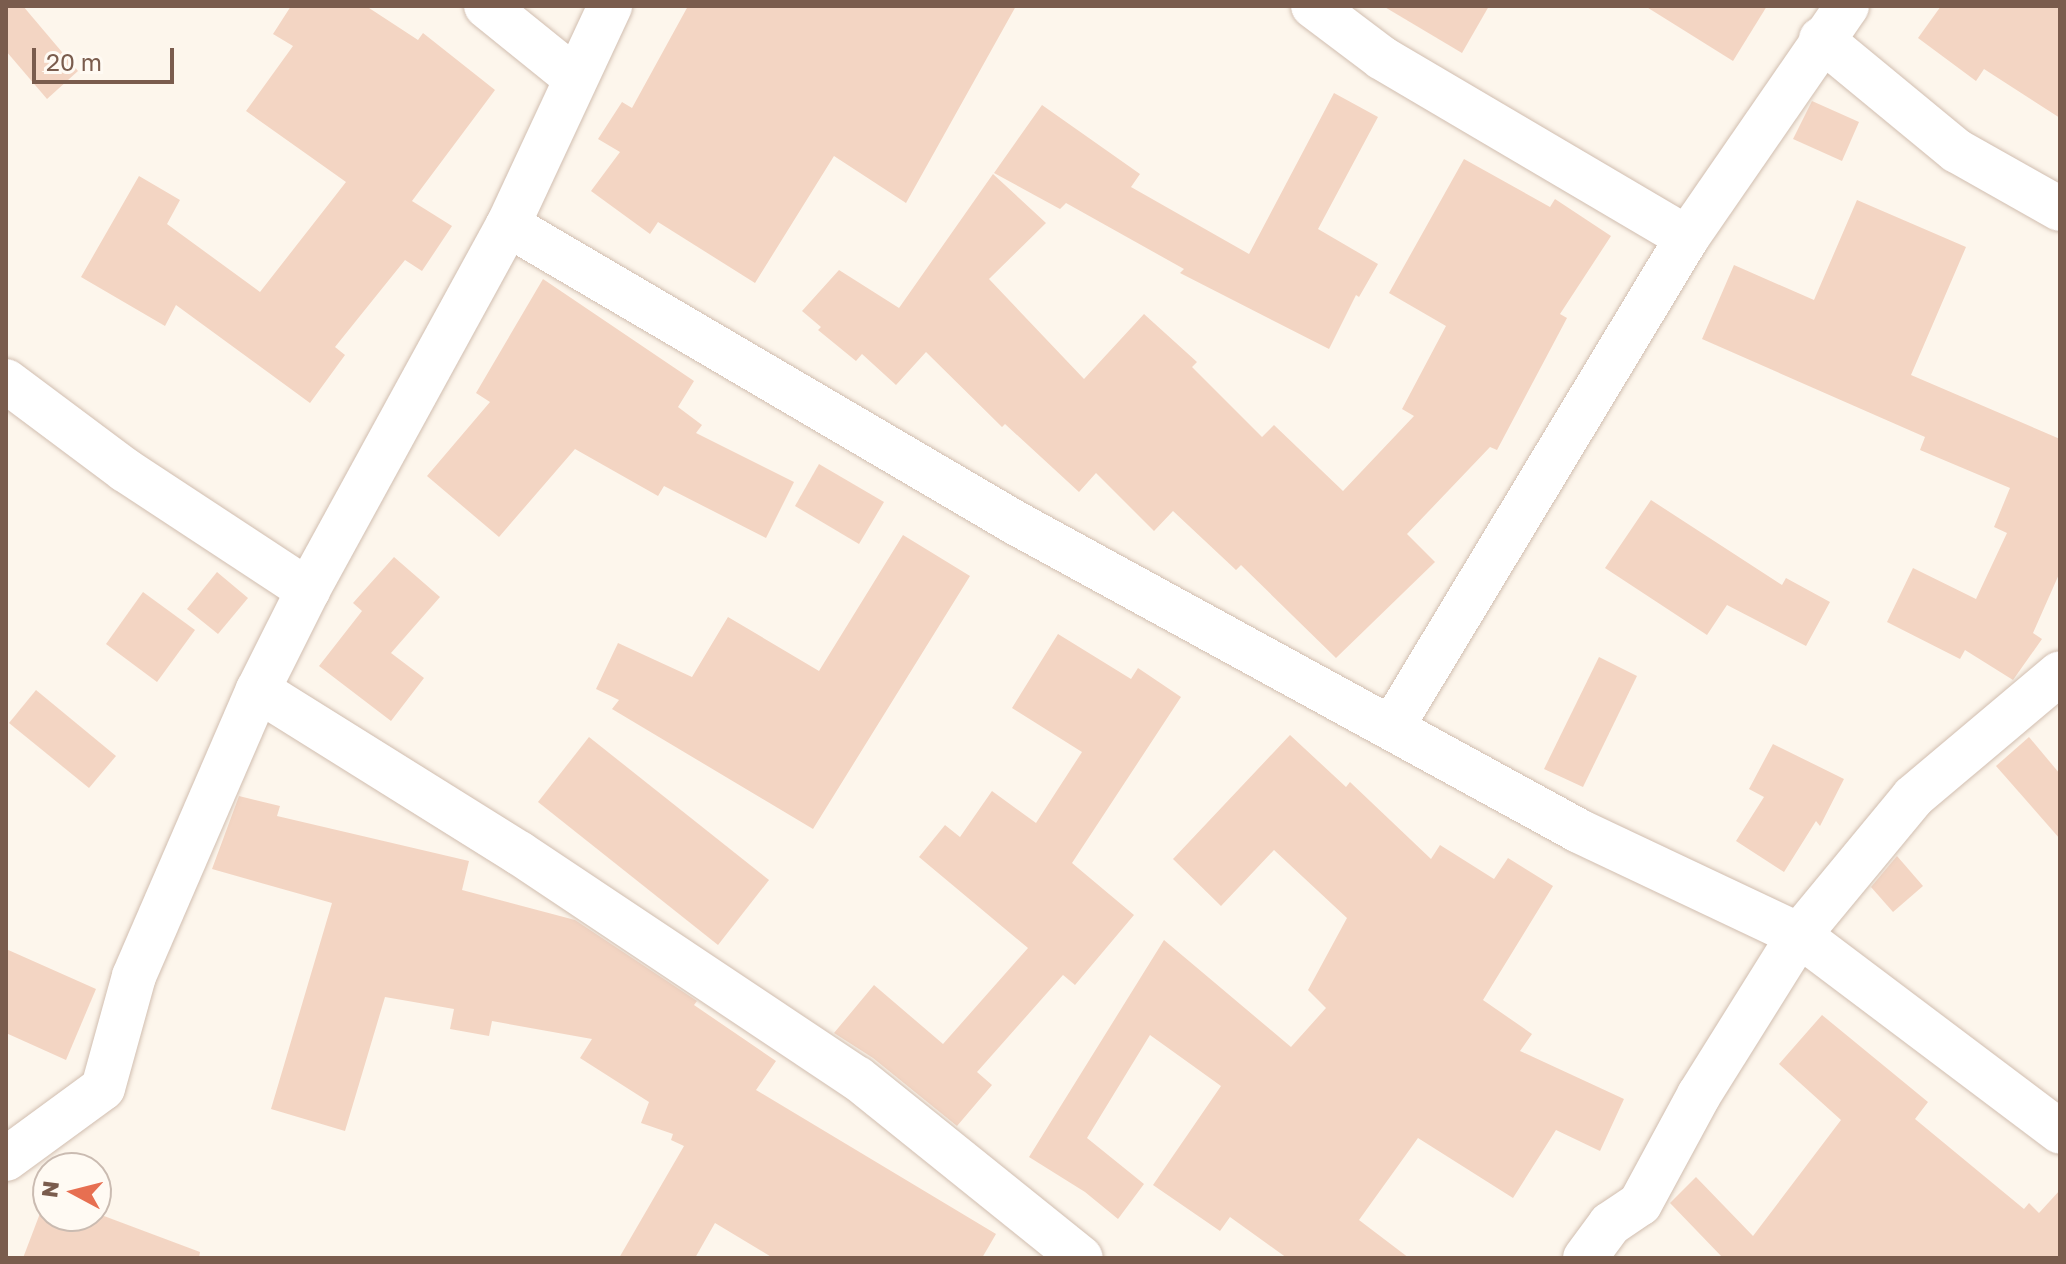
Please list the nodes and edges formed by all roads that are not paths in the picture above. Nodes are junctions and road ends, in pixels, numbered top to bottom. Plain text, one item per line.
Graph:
1 (486, 6) edge
2 (610, 6) edge
3 (1313, 6) edge
4 (1834, 23) edge
5 (574, 77) junction
6 (2060, 209) edge
7 (508, 225) junction
8 (1687, 238) junction
9 (6, 381) edge
10 (308, 590) junction
11 (2060, 673) edge
12 (258, 690) junction
13 (1392, 727) junction
14 (1799, 935) junction
15 (2060, 1132) edge
16 (6, 1159) edge
17 (1081, 1258) edge
18 (1585, 1258) edge

1 - 5 street
2 - 5 street
3 - 8 street
4 - 6 street
4 - 8 street
5 - 7 street
7 - 10 street
7 - 13 street
8 - 13 street
9 - 10 street
10 - 12 street
11 - 14 street
12 - 16 street
12 - 17 street
13 - 14 street
14 - 15 street
14 - 18 street

